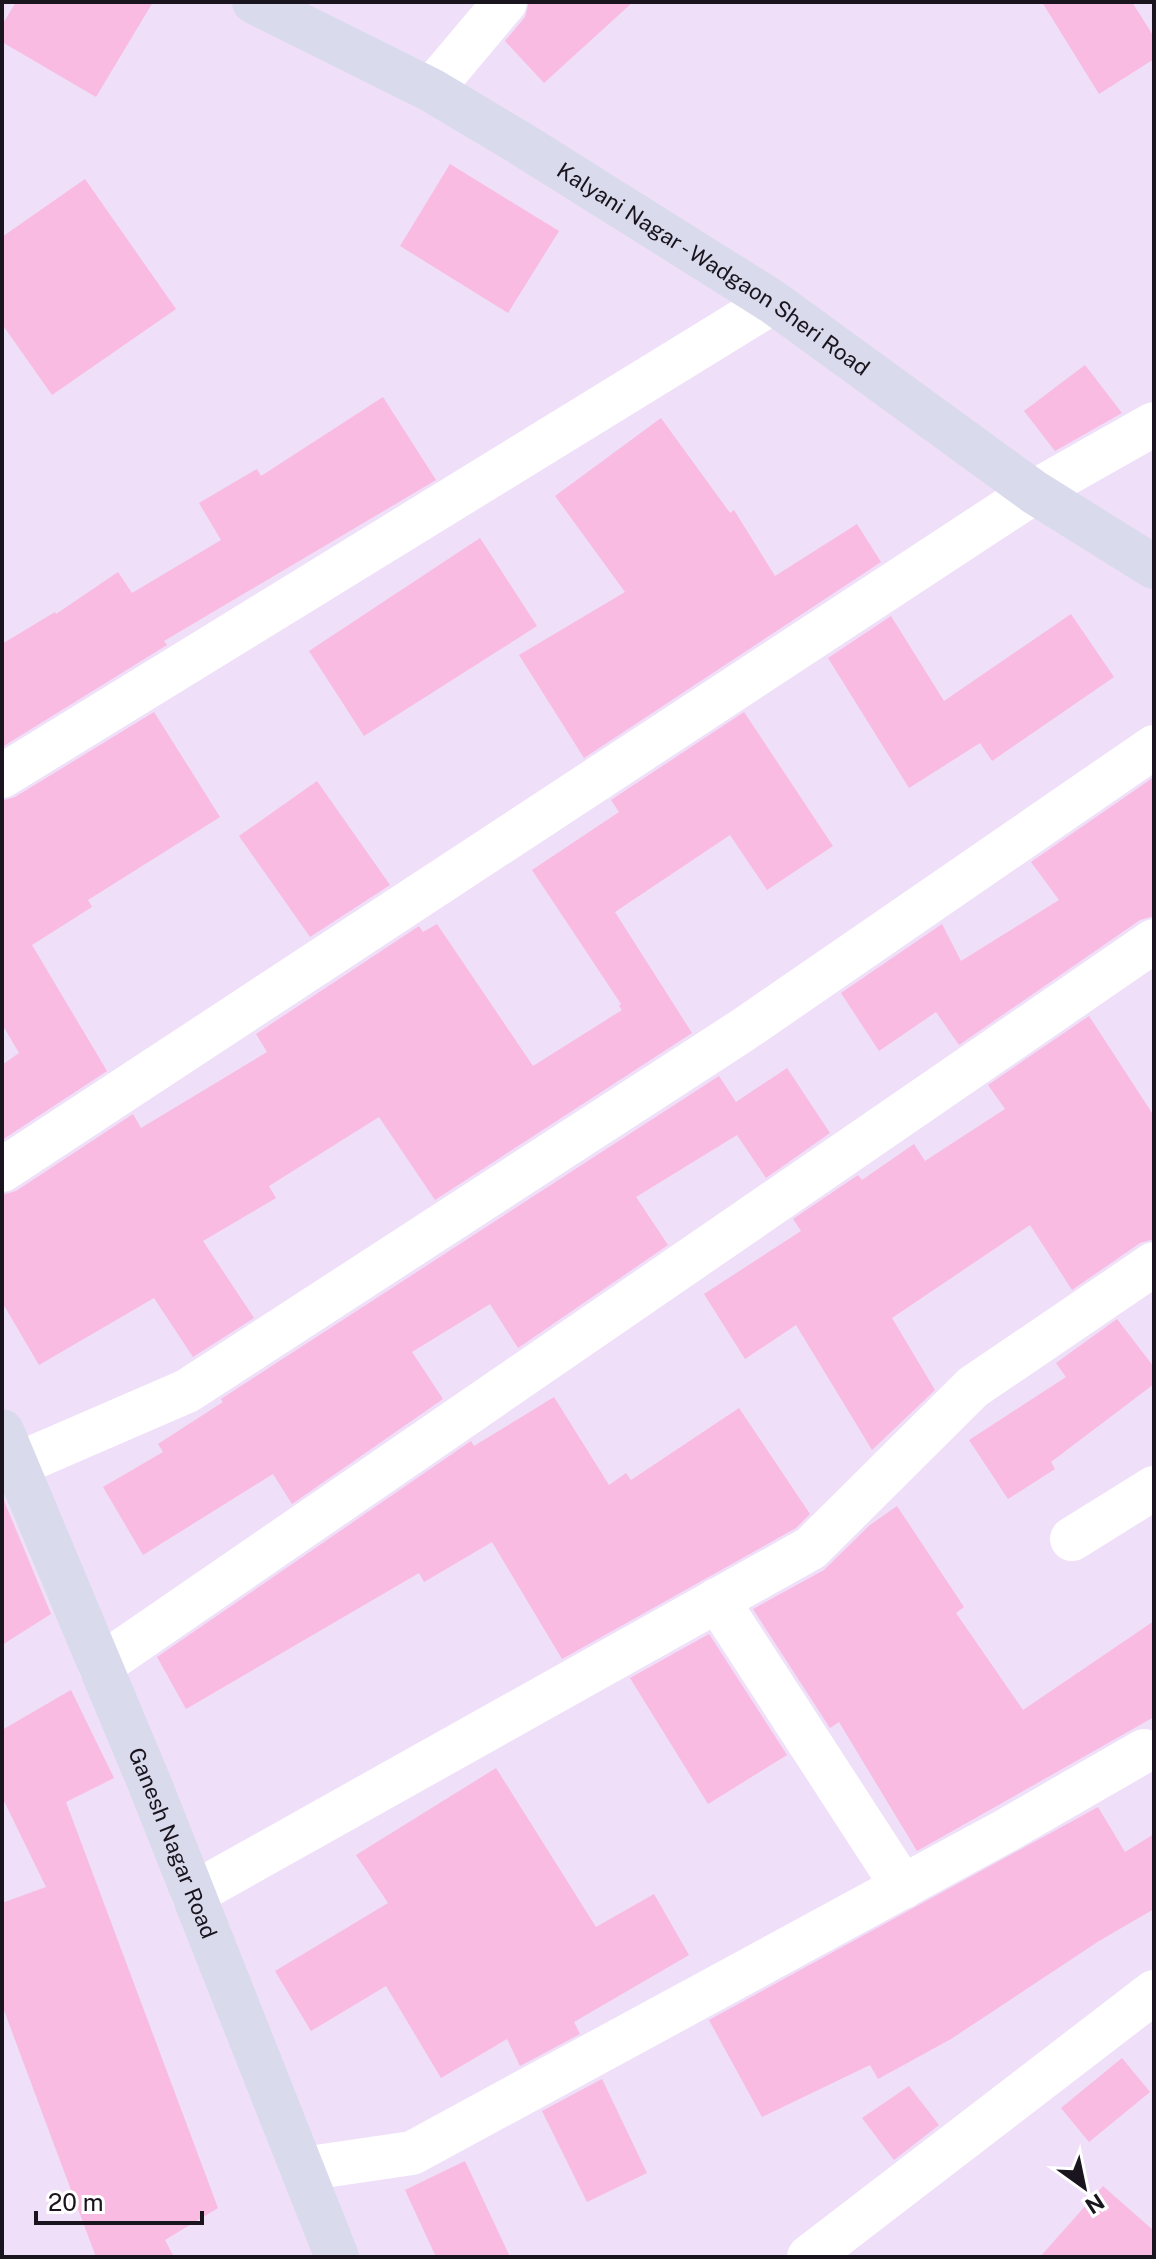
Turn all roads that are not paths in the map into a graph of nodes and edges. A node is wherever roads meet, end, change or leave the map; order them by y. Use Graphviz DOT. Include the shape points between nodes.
graph roads {
  1 [pos="254,2"];
  2 [pos="505,2"];
  3 [pos="431,90"];
  4 [pos="773,302"];
  5 [pos="1154,424"];
  6 [pos="1034,492"];
  7 [pos="1154,567"];
  8 [pos="1154,747"];
  9 [pos="2,776"];
  10 [pos="1154,941"];
  11 [pos="2,1170"];
  12 [pos="1154,1264"];
  13 [pos="6,1440"];
  14 [pos="1154,1488"];
  15 [pos="1072,1539"];
  16 [pos="717,1600"];
  17 [pos="100,1666"];
  18 [pos="1144,1751"];
  19 [pos="903,1887"];
  20 [pos="193,1894"];
  21 [pos="1154,1992"];
  22 [pos="303,2169"];
  23 [pos="337,2257"];
  24 [pos="809,2257"];
  1 -- 3 [label="street, Kalyani Nagar - Wadgaon Sheri Road"];
  2 -- 3 [label="street"];
  3 -- 4 [label="street, Kalyani Nagar - Wadgaon Sheri Road"];
  4 -- 6 [label="street, Kalyani Nagar - Wadgaon Sheri Road"];
  4 -- 9 [label="street"];
  5 -- 6 [label="street"];
  6 -- 7 [label="street, Kalyani Nagar - Wadgaon Sheri Road"];
  6 -- 11 [label="street"];
  8 -- 13 [label="street" via="743,1030 187,1391"];
  10 -- 17 [label="street"];
  12 -- 16 [label="street" via="973,1387 811,1548"];
  13 -- 17 [label="street, Ganesh Nagar Road"];
  14 -- 15 [label="street"];
  16 -- 19 [label="street"];
  16 -- 20 [label="street"];
  17 -- 20 [label="street, Ganesh Nagar Road"];
  18 -- 19 [label="street"];
  19 -- 22 [label="street" via="412,2153"];
  20 -- 22 [label="street, Ganesh Nagar Road"];
  21 -- 24 [label="street"];
  22 -- 23 [label="street, Ganesh Nagar Road"];
}
